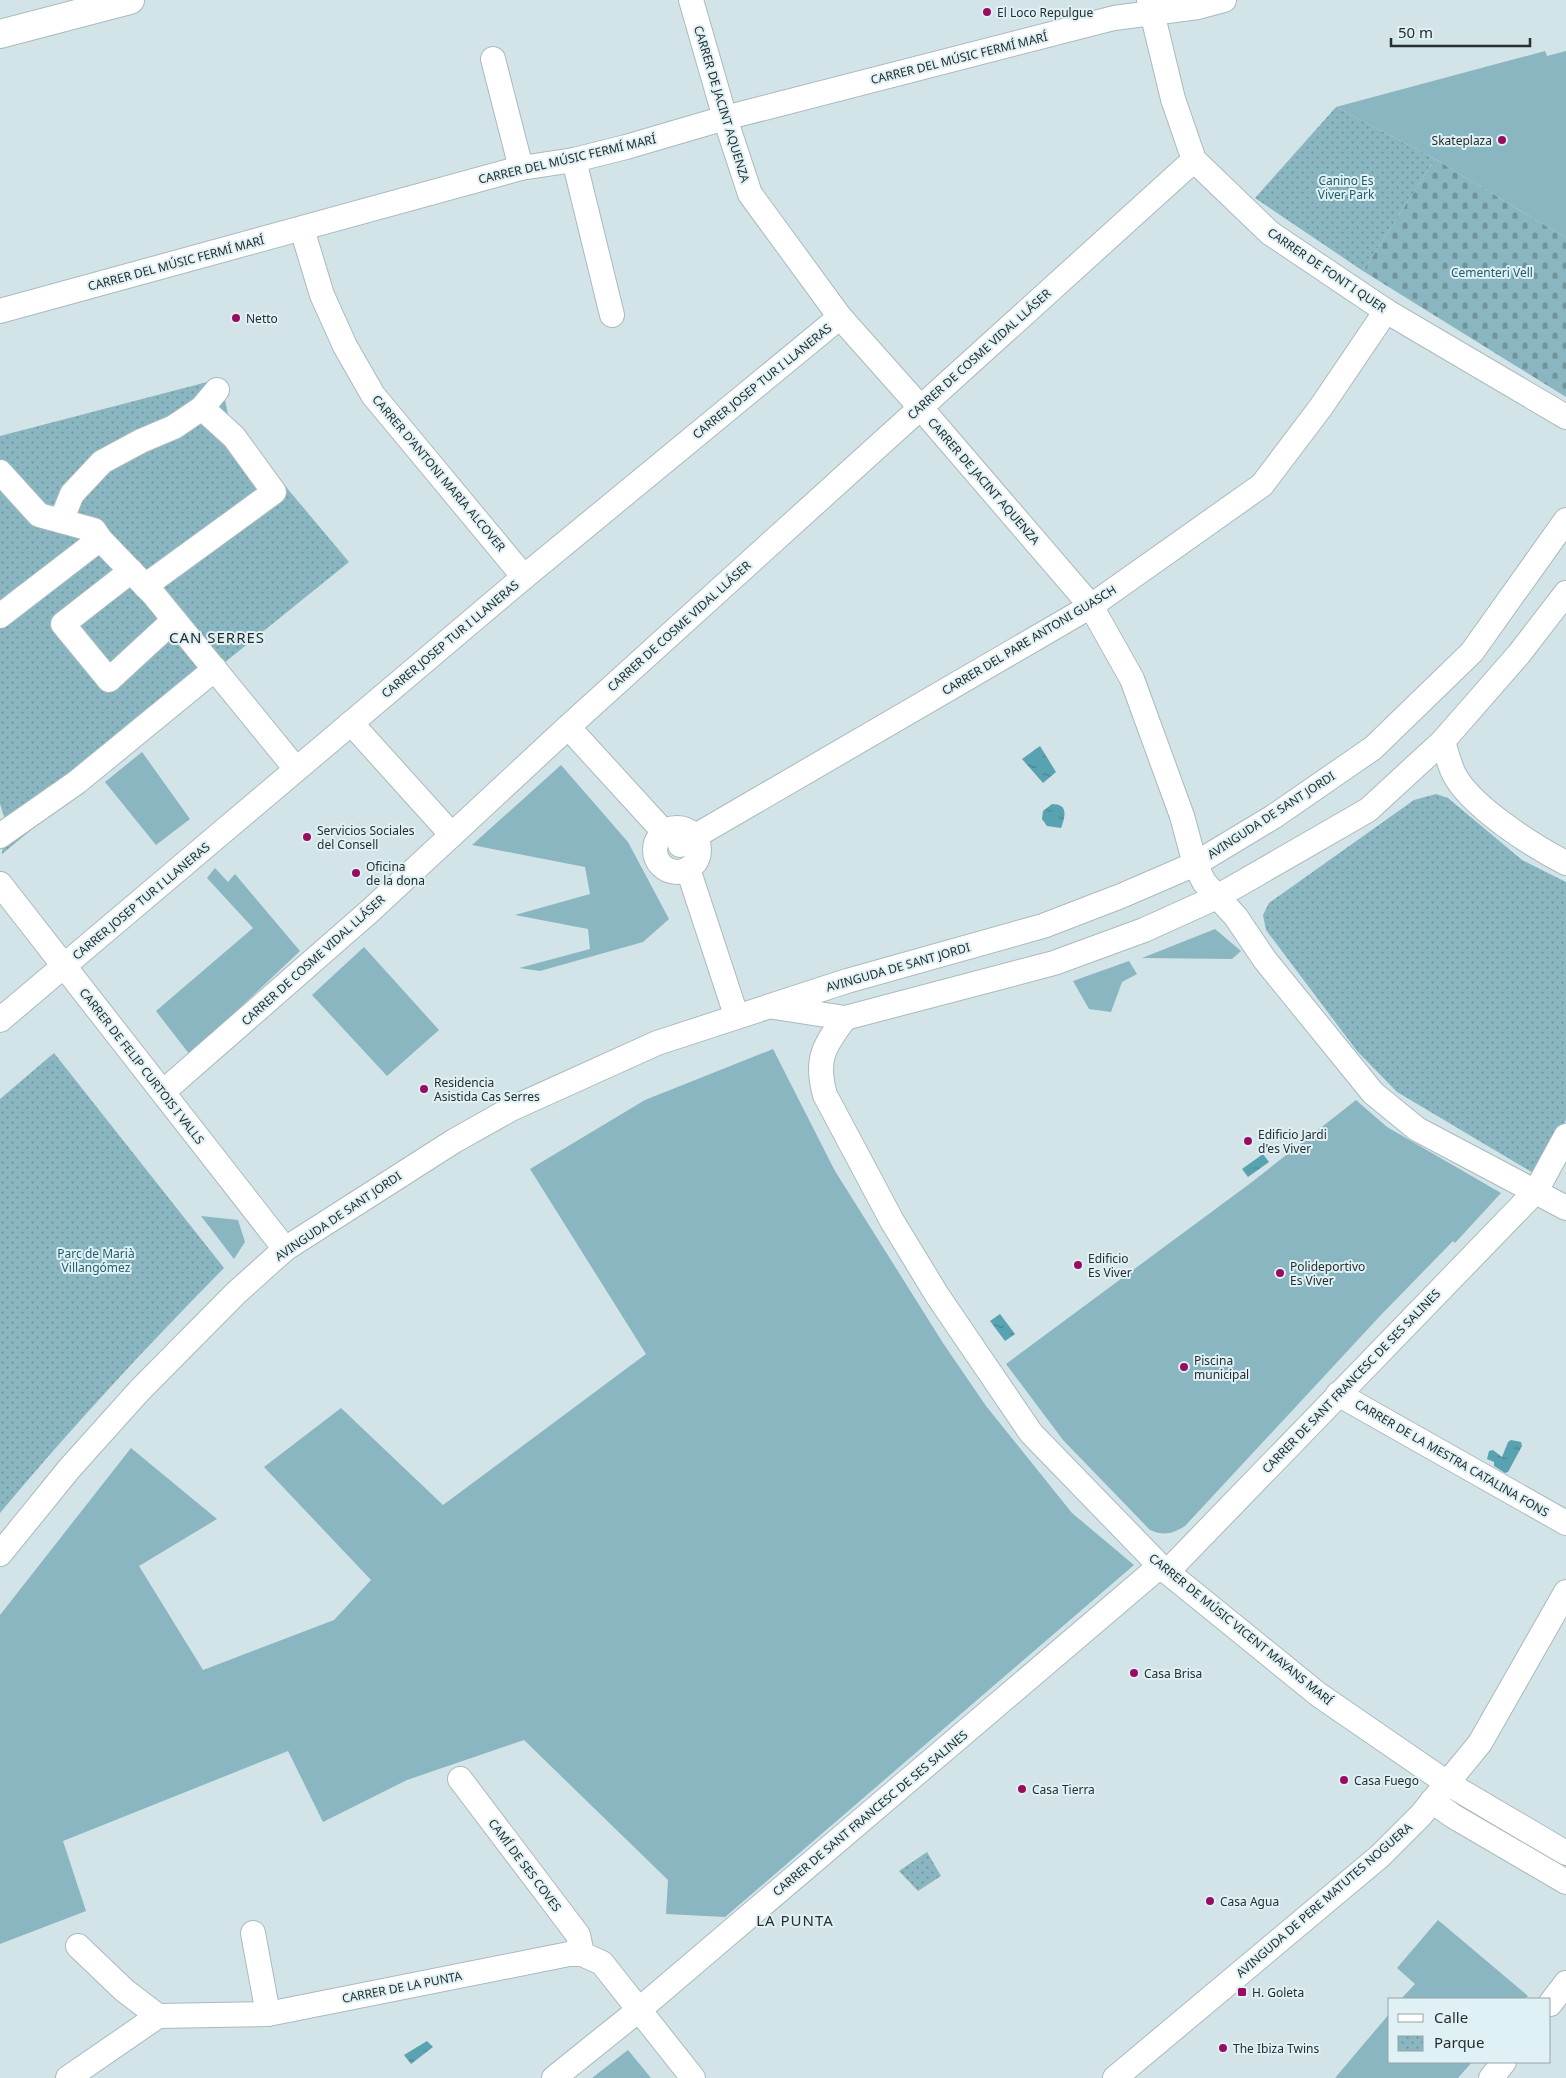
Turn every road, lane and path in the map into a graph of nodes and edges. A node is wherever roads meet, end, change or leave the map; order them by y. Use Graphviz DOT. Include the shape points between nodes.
graph roads {
  1 [pos="691,0"];
  2 [pos="1224,0"];
  3 [pos="124,1"];
  4 [pos="1150,6"];
  5 [pos="0,34"];
  6 [pos="493,60"];
  7 [pos="724,118"];
  8 [pos="574,160"];
  9 [pos="1194,160"];
  10 [pos="520,168"];
  11 [pos="302,228"];
  12 [pos="0,311"];
  13 [pos="1386,311"];
  14 [pos="612,315"];
  15 [pos="840,317"];
  16 [pos="920,407"];
  17 [pos="1566,416"];
  18 [pos="0,472"];
  19 [pos="1566,520"];
  20 [pos="61,521"];
  21 [pos="100,539"];
  22 [pos="524,577"];
  23 [pos="138,579"];
  24 [pos="1566,593"];
  25 [pos="1091,606"];
  26 [pos="0,616"];
  27 [pos="174,620"];
  28 [pos="215,670"];
  29 [pos="351,723"];
  30 [pos="568,727"];
  31 [pos="1443,741"];
  32 [pos="296,769"];
  33 [pos="452,835"];
  34 [pos="0,836"];
  35 [pos="680,838"];
  36 [pos="1566,863"];
  37 [pos="1195,864"];
  38 [pos="688,869"];
  39 [pos="0,884"];
  40 [pos="1217,897"];
  41 [pos="63,965"];
  42 [pos="767,1006"];
  43 [pos="736,1015"];
  44 [pos="845,1018"];
  45 [pos="0,1020"];
  46 [pos="162,1092"];
  47 [pos="1566,1136"];
  48 [pos="1536,1191"];
  49 [pos="1566,1208"];
  50 [pos="285,1249"];
  51 [pos="1338,1394"];
  52 [pos="1566,1523"];
  53 [pos="0,1554"];
  54 [pos="1164,1569"];
  55 [pos="1566,1592"];
  56 [pos="460,1779"];
  57 [pos="1447,1783"];
  58 [pos="1432,1801"];
  59 [pos="1566,1853"];
  60 [pos="1566,1882"];
  61 [pos="253,1933"];
  62 [pos="78,1946"];
  63 [pos="582,1954"];
  64 [pos="1566,1983"];
  65 [pos="1551,2003"];
  66 [pos="640,2009"];
  67 [pos="268,2014"];
  68 [pos="158,2016"];
  69 [pos="1503,2063"];
  70 [pos="68,2078"];
  71 [pos="554,2078"];
  72 [pos="693,2078"];
  73 [pos="1115,2078"];
  74 [pos="1491,2078"];
  1 -- 7 [label="street, CARRER DE JACINT AQUENZA"];
  2 -- 4 [label="street, CARRER DEL MÚSIC FERMÍ MARÍ" via="1198,7"];
  3 -- 5 [label="main road"];
  4 -- 7 [label="street, CARRER DEL MÚSIC FERMÍ MARÍ"];
  4 -- 9 [label="street, CARRER DE FONT I QUER" via="1173,99"];
  6 -- 10 [label="street"];
  7 -- 8 [label="street, CARRER DEL MÚSIC FERMÍ MARÍ"];
  7 -- 15 [label="street, CARRER DE JACINT AQUENZA" via="750,194"];
  8 -- 10 [label="street, CARRER DEL MÚSIC FERMÍ MARÍ"];
  8 -- 14 [label="street"];
  9 -- 13 [label="street, CARRER DE FONT I QUER" via="1249,222 1270,232"];
  9 -- 16 [label="street, CARRER DE COSME VIDAL LLÁSER"];
  10 -- 11 [label="street, CARRER DEL MÚSIC FERMÍ MARÍ"];
  11 -- 12 [label="street, CARRER DEL MÚSIC FERMÍ MARÍ"];
  11 -- 22 [label="street, CARRER D'ANTONI MARIA ALCOVER" via="322,295 344,346 374,396"];
  13 -- 17 [label="street, CARRER DE FONT I QUER"];
  13 -- 25 [label="street, CARRER DEL PARE ANTONI GUASCH" via="1321,407 1262,485"];
  15 -- 16 [label="street, CARRER DE JACINT AQUENZA"];
  15 -- 22 [label="street, CARRER JOSEP TUR I LLANERAS"];
  16 -- 25 [label="street, CARRER DE JACINT AQUENZA"];
  16 -- 30 [label="street, CARRER DE COSME VIDAL LLÁSER"];
  18 -- 20 [label="street" via="39,515"];
  19 -- 37 [label="street, AVINGUDA DE SANT JORDI" via="1472,652 1373,748 1273,817"];
  20 -- 21 [label="street" via="94,530"];
  20 -- 23 [label="street" via="72,494 102,462 174,427 209,399 274,492"];
  21 -- 23 [label="street"];
  21 -- 26 [label="street"];
  22 -- 29 [label="street, CARRER JOSEP TUR I LLANERAS"];
  23 -- 27 [label="street"];
  23 -- 27 [label="street" via="63,624 108,680"];
  24 -- 31 [label="street, AVINGUDA DE SANT JORDI" via="1519,654"];
  25 -- 35 [label="street, CARRER DEL PARE ANTONI GUASCH"];
  25 -- 37 [label="street, CARRER DE JACINT AQUENZA" via="1132,679 1182,816"];
  27 -- 28 [label="street"];
  28 -- 32 [label="street"];
  28 -- 34 [label="street" via="77,782"];
  29 -- 32 [label="street, CARRER JOSEP TUR I LLANERAS"];
  29 -- 33 [label="street"];
  30 -- 33 [label="street, CARRER DE COSME VIDAL LLÁSER"];
  30 -- 35 [label="street"];
  31 -- 36 [label="street" via="1454,775 1481,806 1517,834"];
  31 -- 40 [label="street, AVINGUDA DE SANT JORDI" via="1368,810"];
  32 -- 41 [label="street, CARRER JOSEP TUR I LLANERAS" via="91,945"];
  33 -- 46 [label="street, CARRER DE COSME VIDAL LLÁSER"];
  35 -- 38 [label="street" via="700,848 697,861"];
  35 -- 38 [label="street" via="655,846 658,862 672,872"];
  37 -- 40 [label="street, CARRER DE JACINT AQUENZA"];
  37 -- 42 [label="street, AVINGUDA DE SANT JORDI" via="1043,926"];
  38 -- 43 [label="street"];
  39 -- 41 [label="street, CARRER DE FELIP CURTOIS I VALLS"];
  40 -- 44 [label="street, AVINGUDA DE SANT JORDI" via="1144,930 1054,963"];
  40 -- 48 [label="street, CARRER DE JACINT AQUENZA" via="1373,1093 1417,1129"];
  41 -- 45 [label="street, CARRER JOSEP TUR I LLANERAS"];
  41 -- 46 [label="street, CARRER DE FELIP CURTOIS I VALLS"];
  42 -- 43 [label="street, AVINGUDA DE SANT JORDI"];
  42 -- 44 [label="street, AVINGUDA DE SANT JORDI"];
  43 -- 50 [label="street, AVINGUDA DE SANT JORDI" via="657,1043 511,1109 454,1141"];
  44 -- 54 [label="street, CARRER DE MÚSIC VICENT MAYANS MARÍ" via="829,1040 820,1075 825,1095 892,1221 937,1296 1031,1433"];
  46 -- 50 [label="street, CARRER DE FELIP CURTOIS I VALLS"];
  47 -- 48 [label="street, CARRER DE SANT FRANCESC DE SES SALINES"];
  48 -- 49 [label="street, CARRER DE JACINT AQUENZA"];
  48 -- 51 [label="street, CARRER DE SANT FRANCESC DE SES SALINES"];
  50 -- 53 [label="street, AVINGUDA DE SANT JORDI" via="236,1293 139,1392 69,1469"];
  51 -- 52 [label="street, CARRER DE LA MESTRA CATALINA FONS"];
  51 -- 54 [label="street, CARRER DE SANT FRANCESC DE SES SALINES"];
  54 -- 57 [label="street, CARRER DE MÚSIC VICENT MAYANS MARÍ" via="1319,1695"];
  54 -- 66 [label="street, CARRER DE SANT FRANCESC DE SES SALINES"];
  55 -- 57 [label="street, AVINGUDA DE PERE MATUTES NOGUERA" via="1502,1708 1480,1743"];
  56 -- 63 [label="street, CAMÍ DE SES COVES" via="578,1935"];
  57 -- 58 [label="street, AVINGUDA DE PERE MATUTES NOGUERA"];
  57 -- 59 [label="street, CARRER DE MÚSIC VICENT MAYANS MARÍ"];
  58 -- 60 [label="street"];
  58 -- 73 [label="street, AVINGUDA DE PERE MATUTES NOGUERA" via="1380,1856"];
  61 -- 67 [label="street"];
  62 -- 68 [label="street" via="124,1990"];
  63 -- 66 [label="street" via="602,1963"];
  63 -- 67 [label="street, CARRER DE LA PUNTA" via="568,1954"];
  64 -- 65 [label="street"];
  66 -- 71 [label="street, CARRER DE SANT FRANCESC DE SES SALINES"];
  66 -- 72 [label="street"];
  67 -- 68 [label="street, CARRER DE LA PUNTA"];
  68 -- 70 [label="street"];
  69 -- 74 [label="street"];
}
